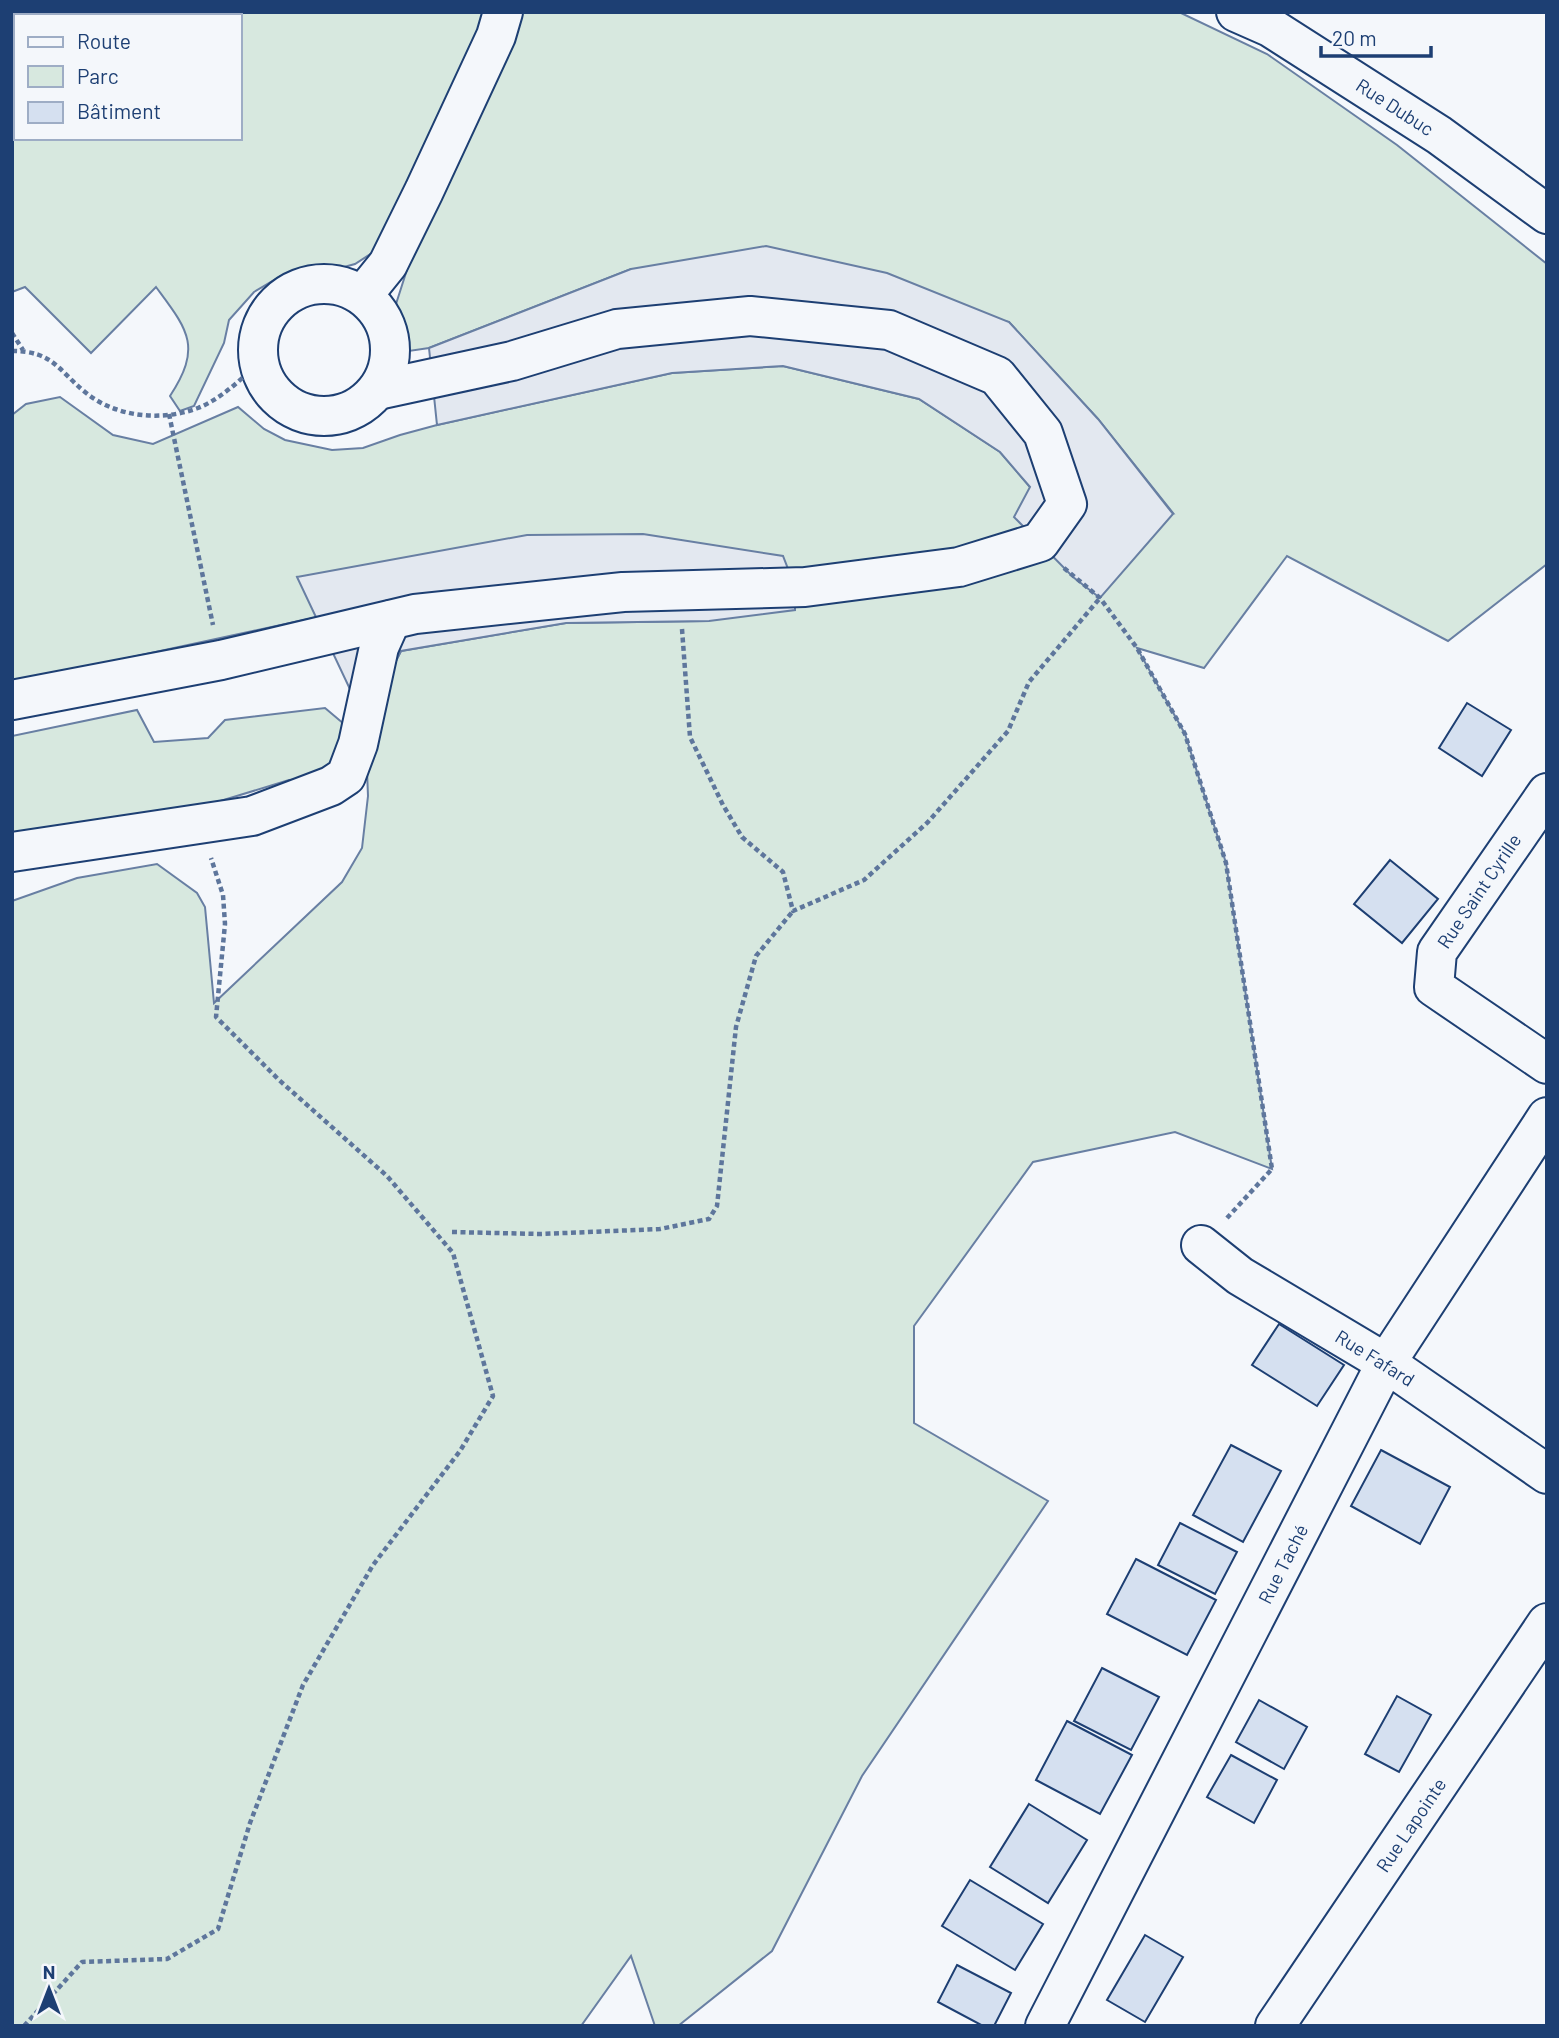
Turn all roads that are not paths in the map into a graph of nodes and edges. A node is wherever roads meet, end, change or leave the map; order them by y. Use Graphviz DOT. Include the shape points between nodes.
graph roads {
  1 [pos="503,12"];
  2 [pos="1236,12"];
  3 [pos="1273,20"];
  4 [pos="1547,214"];
  5 [pos="363,295"];
  6 [pos="378,390"];
  7 [pos="391,620"];
  8 [pos="12,700"];
  9 [pos="1547,793"];
  10 [pos="12,852"];
  11 [pos="1547,1064"];
  12 [pos="1547,1118"];
  13 [pos="1201,1245"];
  14 [pos="1386,1363"];
  15 [pos="1547,1474"];
  16 [pos="1547,1623"];
  17 [pos="1045,2026"];
  18 [pos="1275,2026"];
  1 -- 5 [label="street" via="496,36 388,264"];
  2 -- 3 [label="street, Rue Dubuc"];
  3 -- 4 [label="street, Rue Dubuc"];
  5 -- 6 [label="street" via="388,328 388,370"];
  5 -- 6 [label="street" via="342,285 320,284 298,289 279,301 265,319 258,341 259,363 267,384 282,401 302,412 344,414"];
  6 -- 7 [label="street" via="512,361 617,328 750,316 889,330 997,376 1043,433 1067,505 1040,541 959,567 805,587 623,592"];
  7 -- 8 [label="street" via="221,660"];
  7 -- 10 [label="street" via="379,647 358,744 346,776 331,786 252,816"];
  9 -- 11 [label="street, Rue Saint Cyrille" via="1437,951 1434,987"];
  12 -- 14 [label="street, Rue Taché"];
  13 -- 14 [label="street, Rue Fafard" via="1240,1276"];
  14 -- 15 [label="street, Rue Fafard"];
  14 -- 17 [label="street, Rue Taché"];
  16 -- 18 [label="street, Rue Lapointe"];
}
